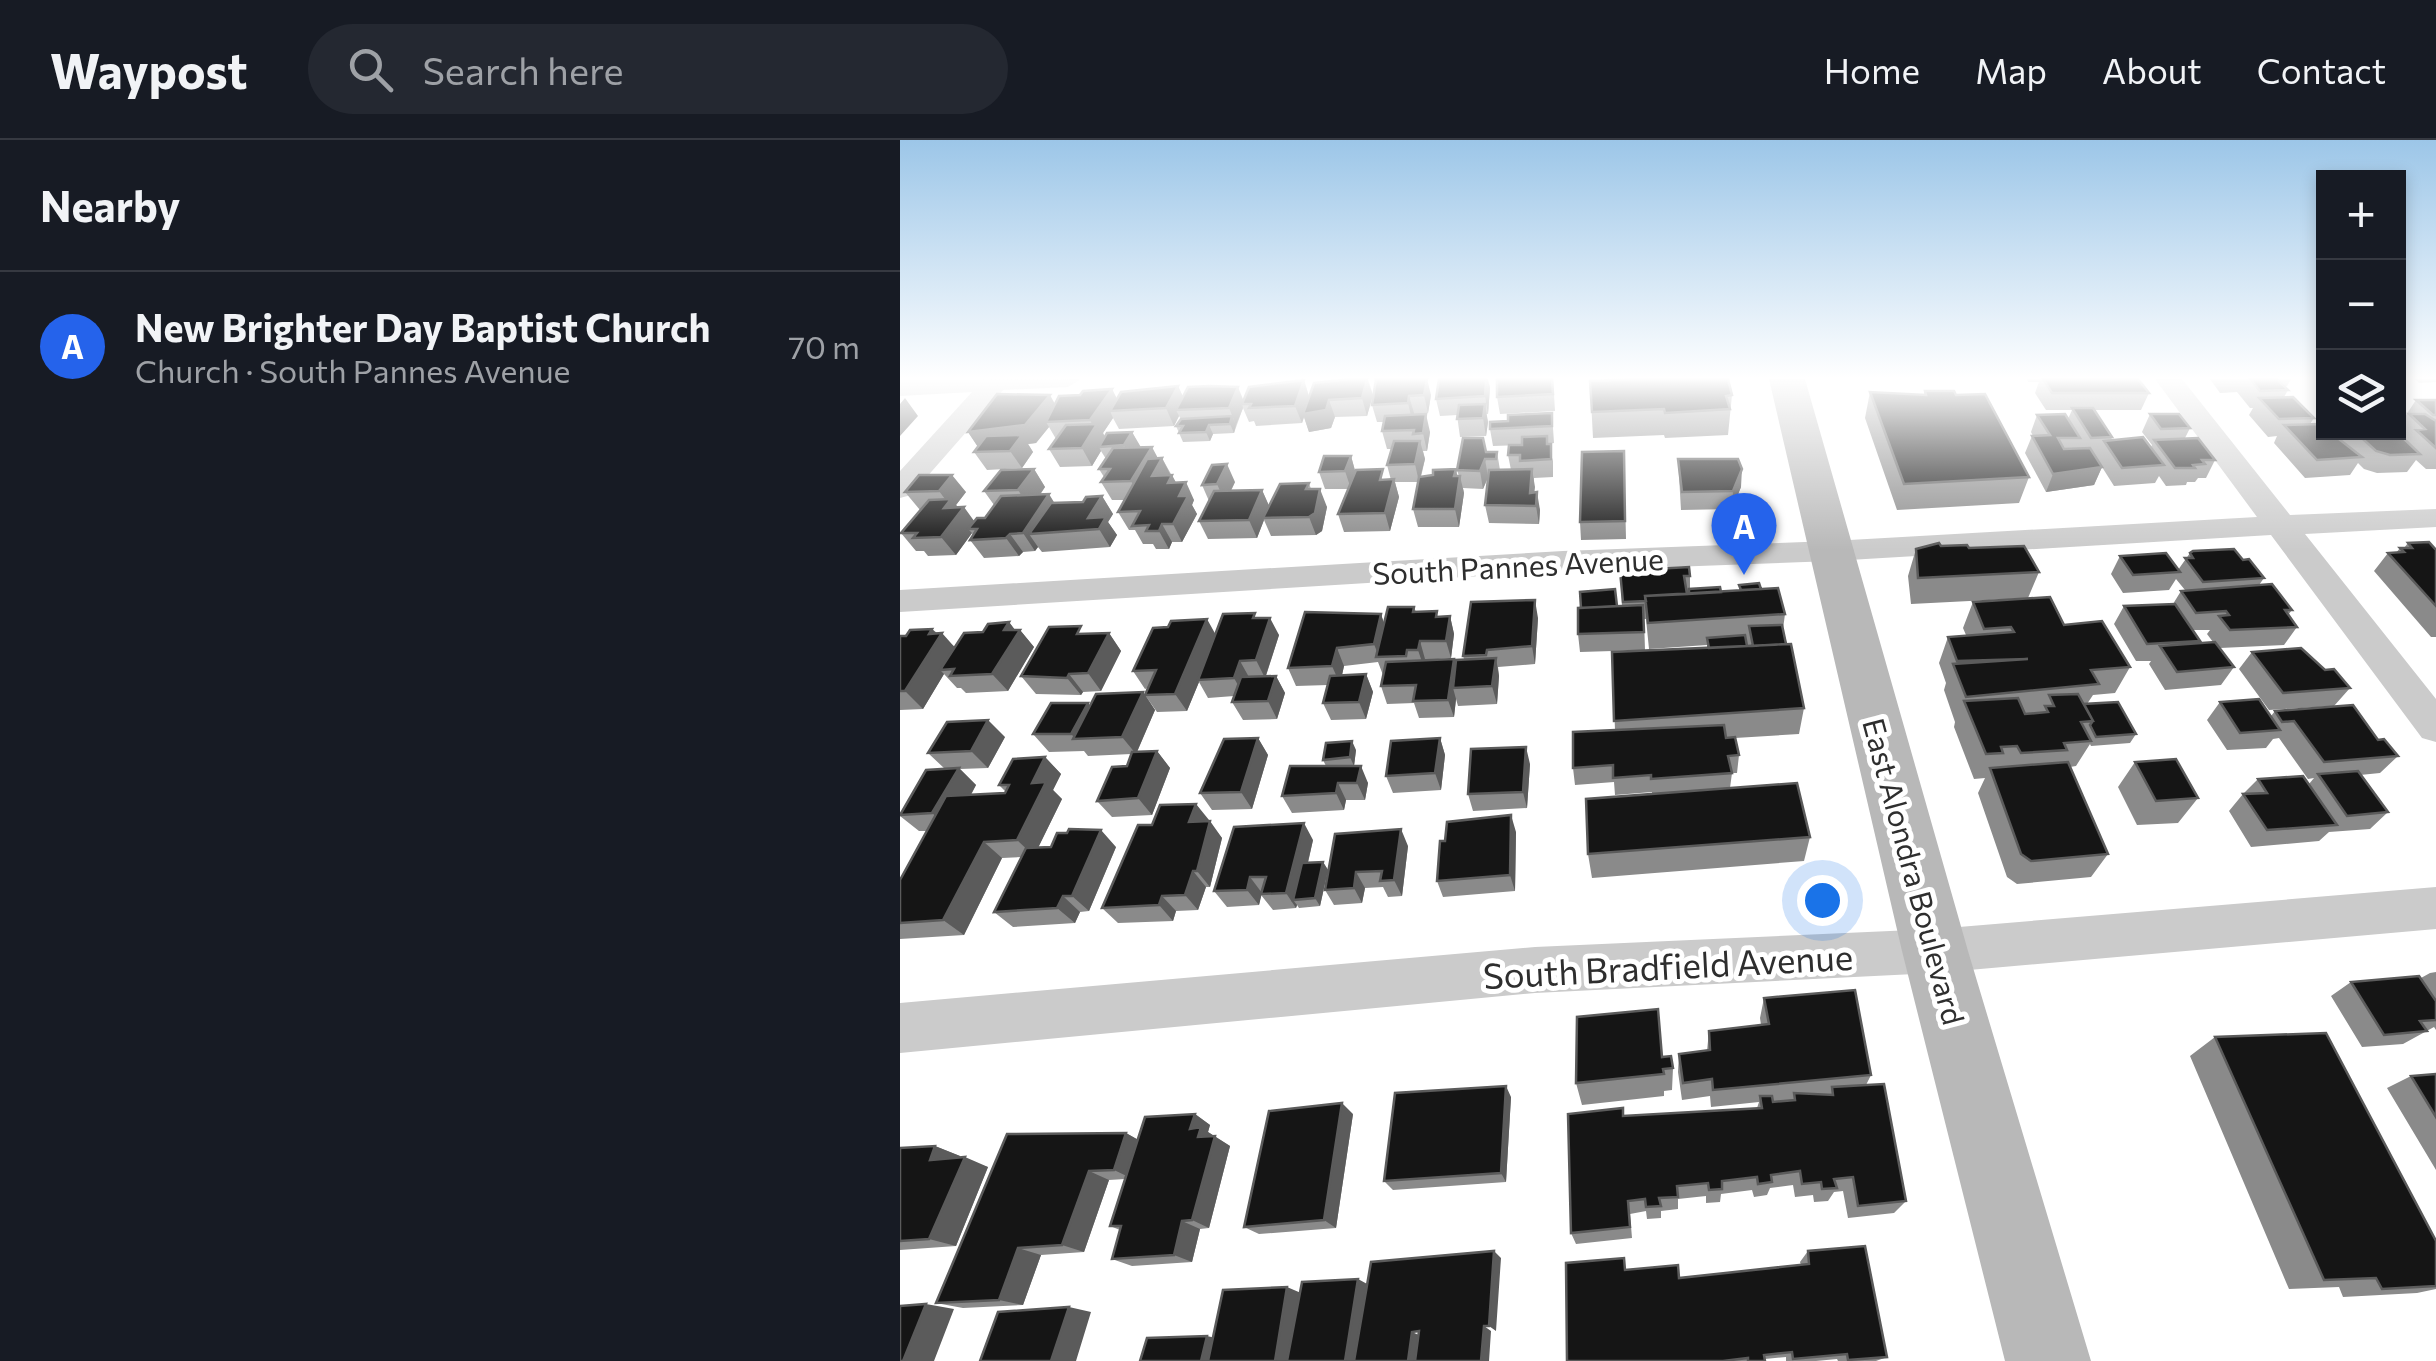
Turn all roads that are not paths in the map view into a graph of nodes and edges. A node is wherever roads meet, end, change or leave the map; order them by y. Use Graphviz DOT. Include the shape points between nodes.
graph roads {
  1 [pos="947,436"];
  2 [pos="1802,436"];
  3 [pos="2212,436"];
  4 [pos="900,489"];
  5 [pos="2436,518"];
  6 [pos="2282,528"];
  7 [pos="1832,552"];
  8 [pos="900,601"];
  9 [pos="2436,727"];
  10 [pos="2436,908"];
  11 [pos="1935,951"];
  12 [pos="900,1028"];
  13 [pos="2048,1361"];
  1 -- 4 [label="street"];
  2 -- 7 [label="main road, East Alondra Boulevard"];
  3 -- 6 [label="street"];
  5 -- 6 [label="street, South Pannes Avenue"];
  6 -- 7 [label="street, South Pannes Avenue"];
  6 -- 9 [label="street"];
  7 -- 8 [label="street, South Pannes Avenue" via="1562,561"];
  7 -- 11 [label="main road, East Alondra Boulevard"];
  10 -- 11 [label="street, South Bradfield Avenue"];
  11 -- 12 [label="street, South Bradfield Avenue" via="1534,970"];
  11 -- 13 [label="main road, East Alondra Boulevard"];
}
